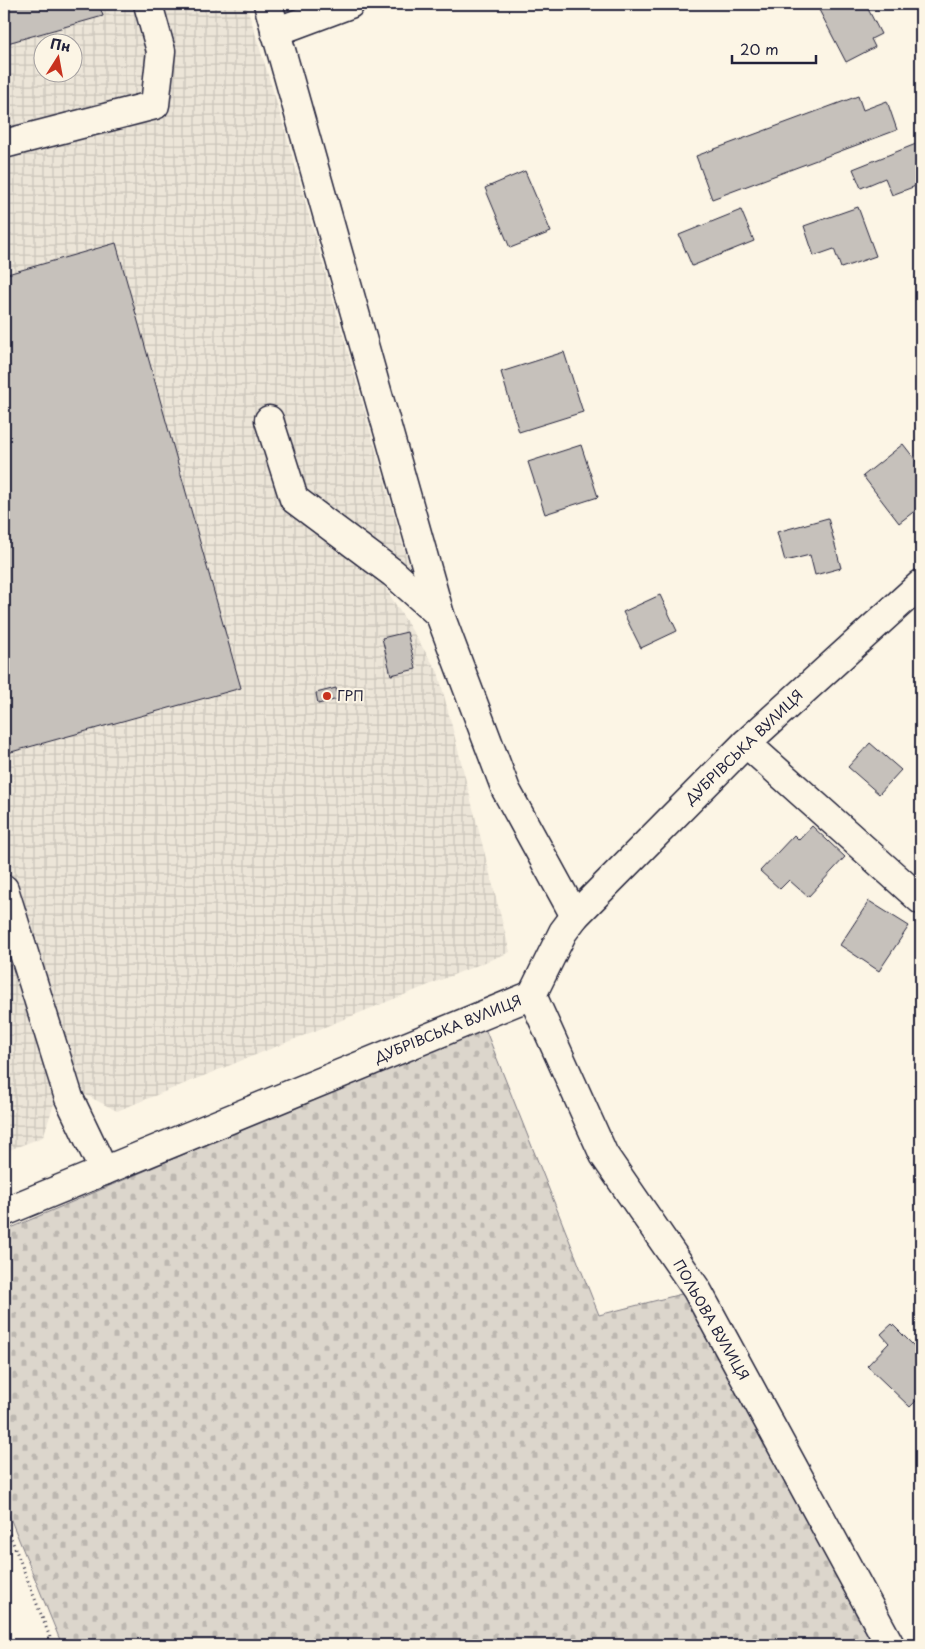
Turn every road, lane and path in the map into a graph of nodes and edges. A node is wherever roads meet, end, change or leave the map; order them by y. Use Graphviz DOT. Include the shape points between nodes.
graph roads {
  1 [pos="148,4"];
  2 [pos="268,4"];
  3 [pos="350,4"];
  4 [pos="275,32"];
  5 [pos="4,144"];
  6 [pos="269,420"];
  7 [pos="921,584"];
  8 [pos="440,615"];
  9 [pos="746,743"];
  10 [pos="4,889"];
  11 [pos="921,900"];
  12 [pos="575,916"];
  13 [pos="532,995"];
  14 [pos="104,1171"];
  15 [pos="4,1212"];
  16 [pos="4,1520"];
  17 [pos="54,1645"];
  18 [pos="890,1645"];
  1 -- 5 [label="street" via="161,51 155,105"];
  2 -- 4 [label="street"];
  3 -- 4 [label="street"];
  4 -- 8 [label="street"];
  6 -- 8 [label="street" via="294,499 393,573"];
  7 -- 9 [label="street, ДУБРІВСЬКА ВУЛИЦЯ"];
  8 -- 12 [label="street" via="506,790"];
  9 -- 11 [label="street"];
  9 -- 12 [label="street, ДУБРІВСЬКА ВУЛИЦЯ"];
  10 -- 14 [label="street" via="70,1098"];
  12 -- 13 [label="street, ДУБРІВСЬКА ВУЛИЦЯ" via="563,932"];
  13 -- 14 [label="street, ДУБРІВСЬКА ВУЛИЦЯ"];
  13 -- 18 [label="street, ПОЛЬОВА ВУЛИЦЯ" via="604,1154 697,1290"];
  14 -- 15 [label="street, ДУБРІВСЬКА ВУЛИЦЯ"];
  16 -- 17 [label="path"];
}
